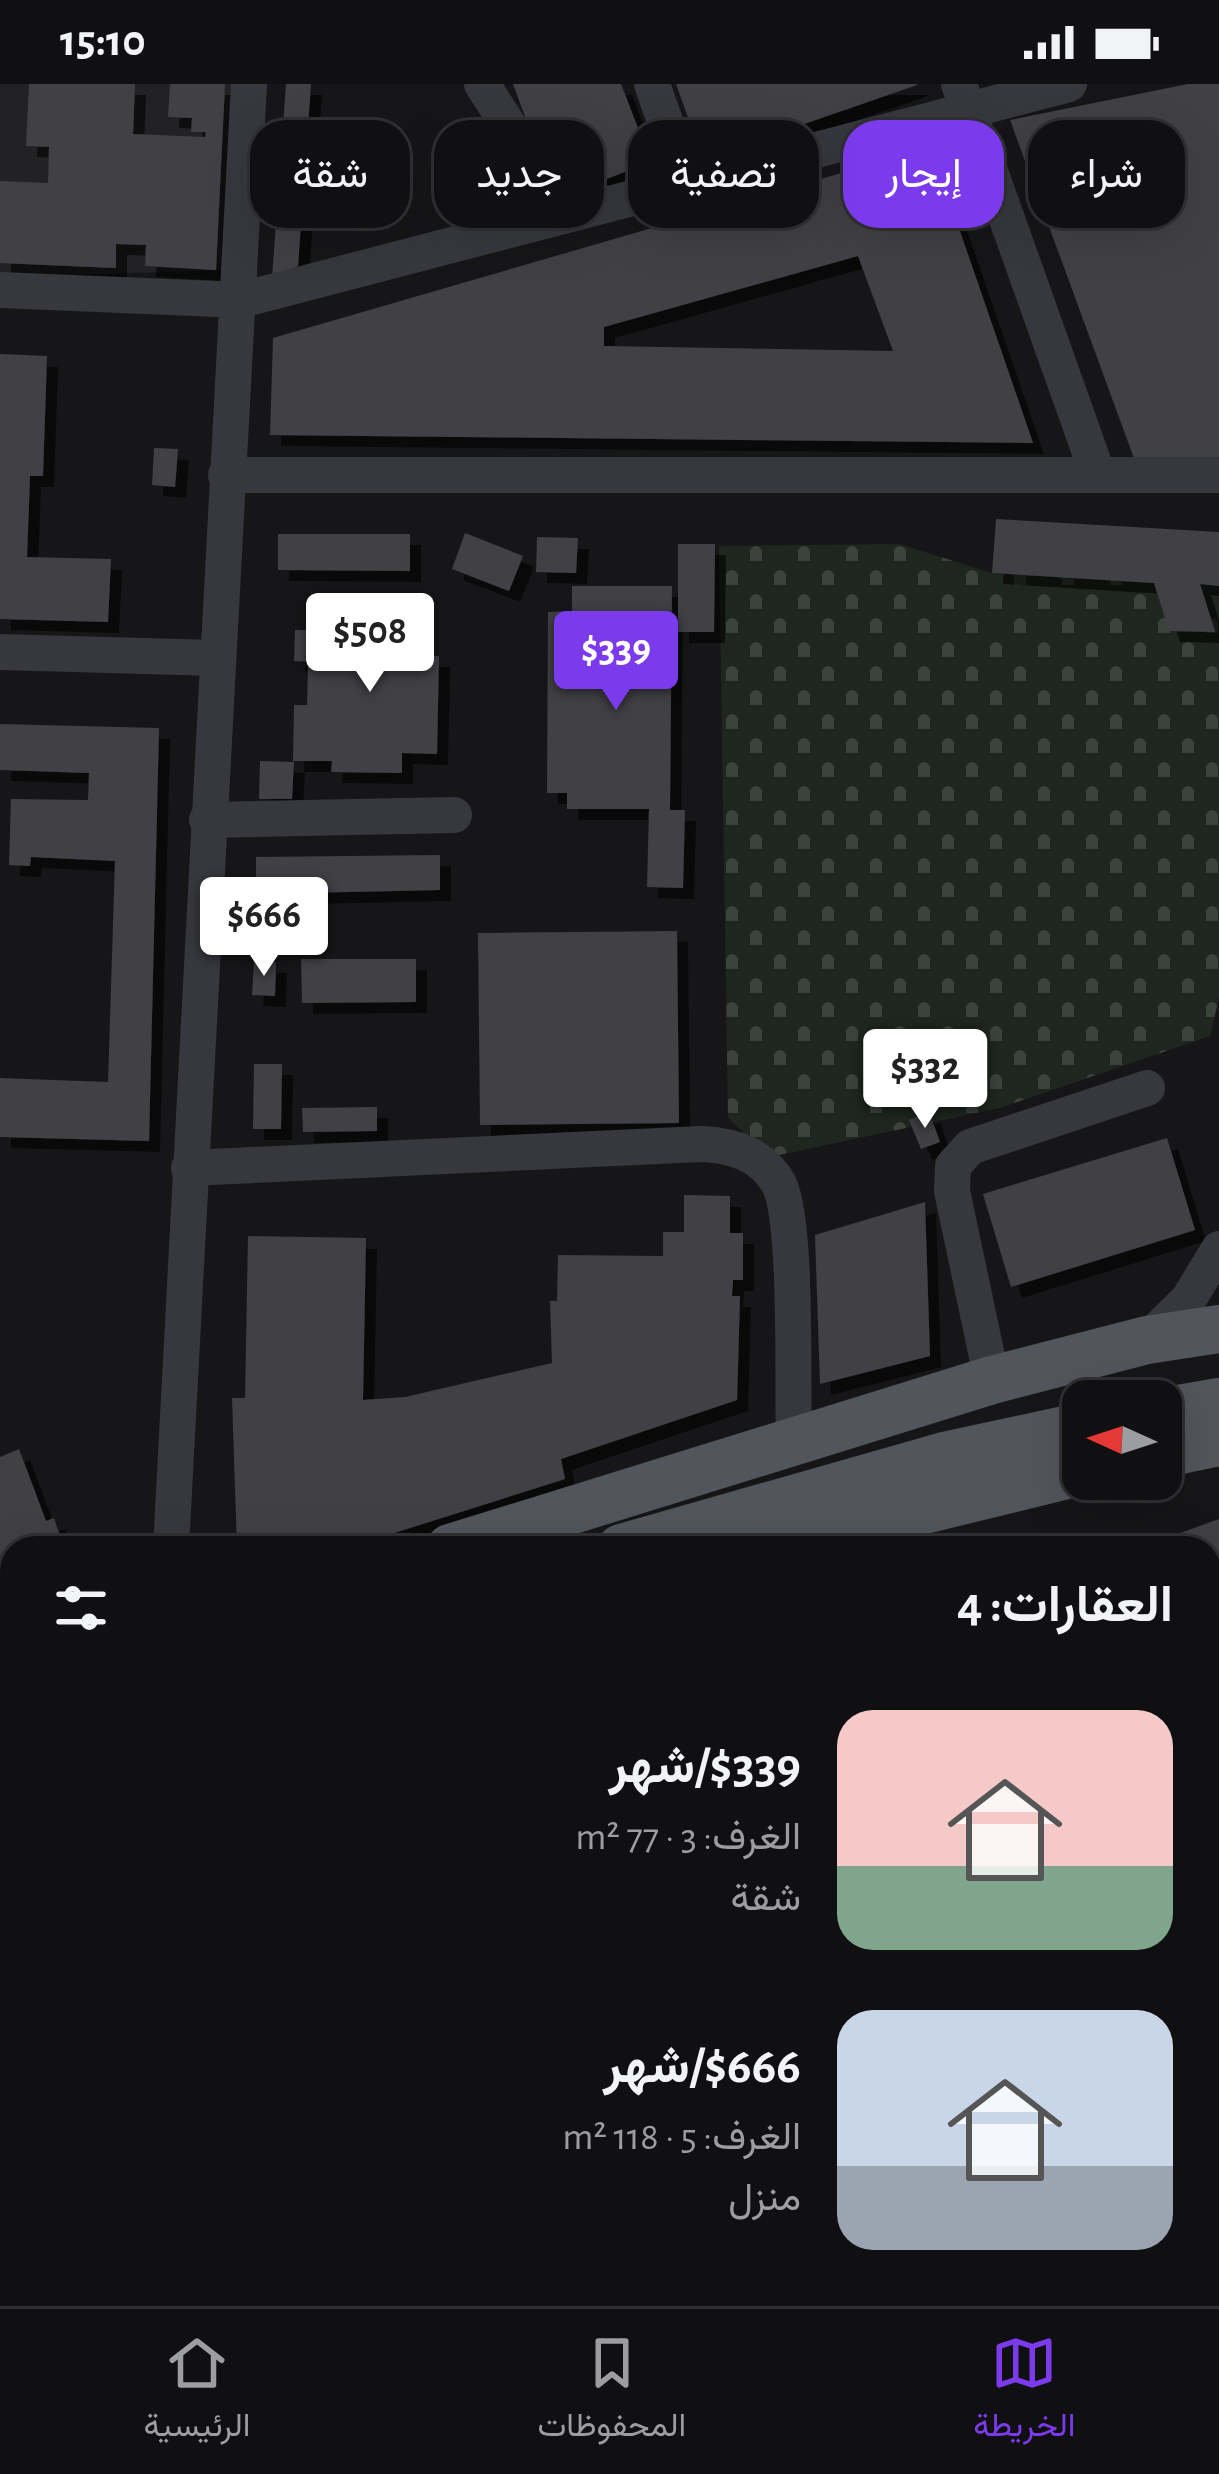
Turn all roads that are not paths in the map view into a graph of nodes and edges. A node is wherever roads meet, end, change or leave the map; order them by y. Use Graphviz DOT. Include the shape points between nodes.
graph roads {
  1 [pos="249,84"];
  2 [pos="482,84"];
  3 [pos="652,84"];
  4 [pos="1070,84"];
  5 [pos="963,96"];
  6 [pos="505,120"];
  7 [pos="665,120"];
  8 [pos="819,142"];
  9 [pos="515,228"];
  10 [pos="0,290"];
  11 [pos="241,300"];
  12 [pos="226,475"];
  13 [pos="1098,475"];
  14 [pos="1219,475"];
  15 [pos="0,652"];
  16 [pos="216,658"];
  17 [pos="454,815"];
  18 [pos="207,820"];
  19 [pos="1147,1088"];
  20 [pos="189,1168"];
  21 [pos="1219,1249"];
  22 [pos="1219,1329"];
  23 [pos="1147,1340"];
  24 [pos="992,1380"];
  25 [pos="1219,1402"];
  26 [pos="1182,1408"];
  27 [pos="1062,1431"];
  28 [pos="1219,1442"];
  29 [pos="794,1444"];
  30 [pos="1182,1450"];
  31 [pos="1062,1476"];
  32 [pos="172,1536"];
  33 [pos="490,1536"];
  34 [pos="663,1536"];
  35 [pos="819,1536"];
  1 -- 11 [label="street"];
  2 -- 6 [label="street"];
  3 -- 7 [label="street"];
  4 -- 5 [label="street"];
  5 -- 8 [label="street"];
  5 -- 13 [label="street"];
  9 -- 11 [label="street"];
  10 -- 11 [label="street"];
  11 -- 12 [label="street"];
  12 -- 13 [label="street"];
  12 -- 16 [label="street"];
  13 -- 14 [label="street"];
  15 -- 16 [label="street"];
  16 -- 18 [label="street"];
  17 -- 18 [label="street"];
  18 -- 20 [label="street"];
  19 -- 24 [label="street" via="970,1147 953,1166"];
  20 -- 29 [label="street" via="701,1144 745,1152 764,1165 786,1204"];
  20 -- 32 [label="street"];
  21 -- 23 [label="street" via="1188,1300"];
  22 -- 23 [label="main road"];
  23 -- 24 [label="main road"];
  24 -- 29 [label="main road"];
  25 -- 26 [label="main road"];
  27 -- 34 [label="main road"];
  28 -- 30 [label="main road"];
  29 -- 33 [label="main road"];
  31 -- 35 [label="main road"];
}
